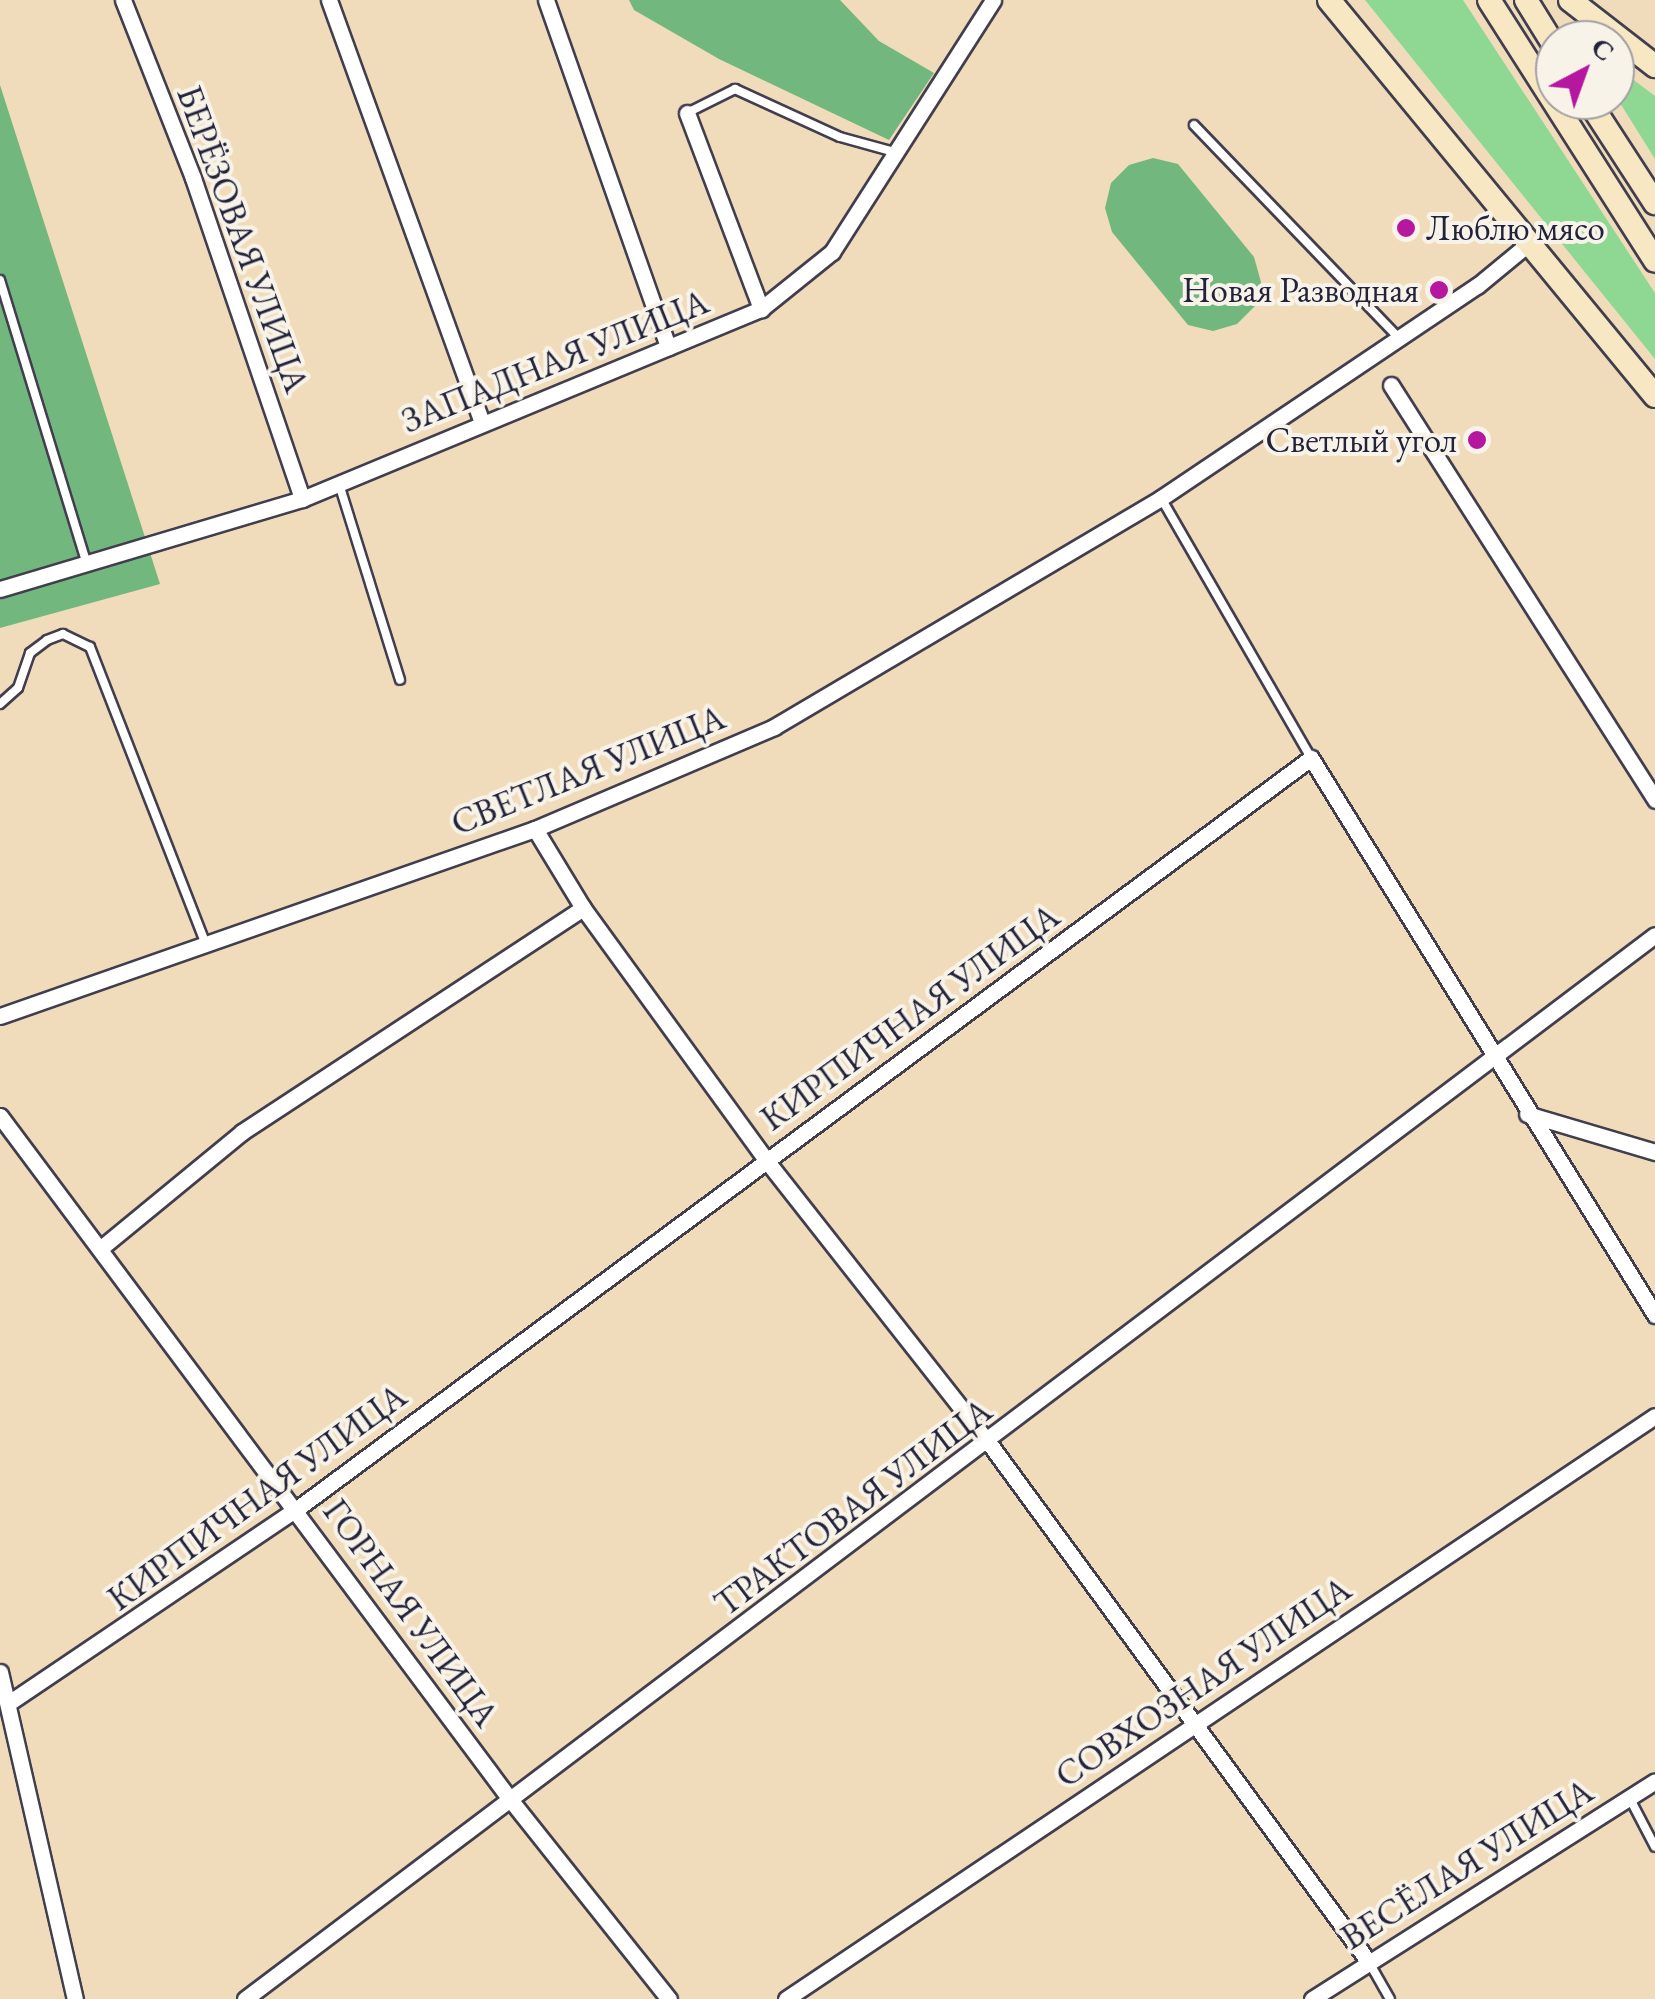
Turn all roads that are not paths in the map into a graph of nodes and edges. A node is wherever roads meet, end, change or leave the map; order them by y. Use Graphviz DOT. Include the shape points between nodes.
graph roads {
  1 [pos="123,0"];
  2 [pos="329,0"];
  3 [pos="546,0"];
  4 [pos="993,0"];
  5 [pos="1329,0"];
  6 [pos="1489,0"];
  7 [pos="1570,0"];
  8 [pos="1655,66"];
  9 [pos="687,112"];
  10 [pos="1601,120"];
  11 [pos="1194,126"];
  12 [pos="898,154"];
  13 [pos="1655,202"];
  14 [pos="1528,244"];
  15 [pos="1655,261"];
  16 [pos="0,280"];
  17 [pos="760,309"];
  18 [pos="1400,339"];
  19 [pos="668,348"];
  20 [pos="1391,385"];
  21 [pos="1655,396"];
  22 [pos="482,422"];
  23 [pos="339,484"];
  24 [pos="1161,498"];
  25 [pos="302,499"];
  26 [pos="86,562"];
  27 [pos="0,589"];
  28 [pos="400,680"];
  29 [pos="0,704"];
  30 [pos="1311,758"];
  31 [pos="1655,800"];
  32 [pos="534,829"];
  33 [pos="583,908"];
  34 [pos="1655,935"];
  35 [pos="206,944"];
  36 [pos="0,1016"];
  37 [pos="1495,1059"];
  38 [pos="1527,1114"];
  39 [pos="0,1116"];
  40 [pos="1655,1152"];
  41 [pos="766,1160"];
  42 [pos="102,1248"];
  43 [pos="1655,1314"];
  44 [pos="1655,1416"];
  45 [pos="989,1443"];
  46 [pos="298,1508"];
  47 [pos="0,1672"];
  48 [pos="10,1702"];
  49 [pos="1193,1725"];
  50 [pos="1655,1781"];
  51 [pos="1629,1797"];
  52 [pos="509,1798"];
  53 [pos="1655,1847"];
  54 [pos="1368,1960"];
  55 [pos="75,1999"];
  56 [pos="245,1999"];
  57 [pos="669,1999"];
  58 [pos="786,1999"];
  59 [pos="1312,1999"];
  60 [pos="1390,1999"];
  1 -- 25 [label="street, БЕРЁЗОВАЯ УЛИЦА" via="193,178"];
  2 -- 22 [label="street"];
  3 -- 19 [label="street"];
  4 -- 12 [label="street, ЗАПАДНАЯ УЛИЦА"];
  5 -- 14 [label="main road" via="1462,155"];
  6 -- 15 [label="main road"];
  7 -- 8 [label="main road"];
  9 -- 12 [label="lane" via="735,89 840,137"];
  9 -- 17 [label="street"];
  10 -- 13 [label="main road"];
  11 -- 18 [label="lane"];
  12 -- 17 [label="street, ЗАПАДНАЯ УЛИЦА" via="832,252"];
  14 -- 18 [label="street, СВЕТЛАЯ УЛИЦА"];
  14 -- 21 [label="main road"];
  16 -- 26 [label="lane"];
  17 -- 19 [label="street, ЗАПАДНАЯ УЛИЦА"];
  18 -- 24 [label="street, СВЕТЛАЯ УЛИЦА"];
  19 -- 22 [label="street, ЗАПАДНАЯ УЛИЦА"];
  20 -- 31 [label="street"];
  22 -- 23 [label="street, ЗАПАДНАЯ УЛИЦА"];
  23 -- 25 [label="street, ЗАПАДНАЯ УЛИЦА"];
  23 -- 28 [label="lane"];
  24 -- 30 [label="lane"];
  24 -- 32 [label="street, СВЕТЛАЯ УЛИЦА" via="774,727"];
  25 -- 26 [label="street, ЗАПАДНАЯ УЛИЦА"];
  26 -- 27 [label="street, ЗАПАДНАЯ УЛИЦА"];
  29 -- 35 [label="lane" via="18,688 30,652 47,640 63,634 90,646"];
  30 -- 37 [label="street"];
  30 -- 41 [label="street, КИРПИЧНАЯ УЛИЦА"];
  32 -- 33 [label="street"];
  32 -- 35 [label="street, СВЕТЛАЯ УЛИЦА"];
  33 -- 41 [label="street"];
  33 -- 42 [label="street" via="242,1132"];
  34 -- 37 [label="street, ТРАКТОВАЯ УЛИЦА"];
  35 -- 36 [label="street, СВЕТЛАЯ УЛИЦА"];
  37 -- 38 [label="street"];
  37 -- 45 [label="street, ТРАКТОВАЯ УЛИЦА"];
  38 -- 40 [label="street"];
  38 -- 43 [label="street"];
  39 -- 42 [label="street, ГОРНАЯ УЛИЦА"];
  41 -- 45 [label="street"];
  41 -- 46 [label="street, КИРПИЧНАЯ УЛИЦА"];
  42 -- 46 [label="street, ГОРНАЯ УЛИЦА"];
  44 -- 49 [label="street, СОВХОЗНАЯ УЛИЦА"];
  45 -- 49 [label="street"];
  45 -- 52 [label="street, ТРАКТОВАЯ УЛИЦА"];
  46 -- 48 [label="street, КИРПИЧНАЯ УЛИЦА"];
  46 -- 52 [label="street, ГОРНАЯ УЛИЦА"];
  47 -- 48 [label="street"];
  48 -- 55 [label="street"];
  49 -- 54 [label="street"];
  49 -- 58 [label="street, СОВХОЗНАЯ УЛИЦА"];
  50 -- 51 [label="street, ВЕСЁЛАЯ УЛИЦА"];
  51 -- 53 [label="lane"];
  51 -- 54 [label="street, ВЕСЁЛАЯ УЛИЦА"];
  52 -- 56 [label="street, ТРАКТОВАЯ УЛИЦА"];
  52 -- 57 [label="street, ГОРНАЯ УЛИЦА"];
  54 -- 59 [label="street, ВЕСЁЛАЯ УЛИЦА"];
  54 -- 60 [label="lane"];
}
